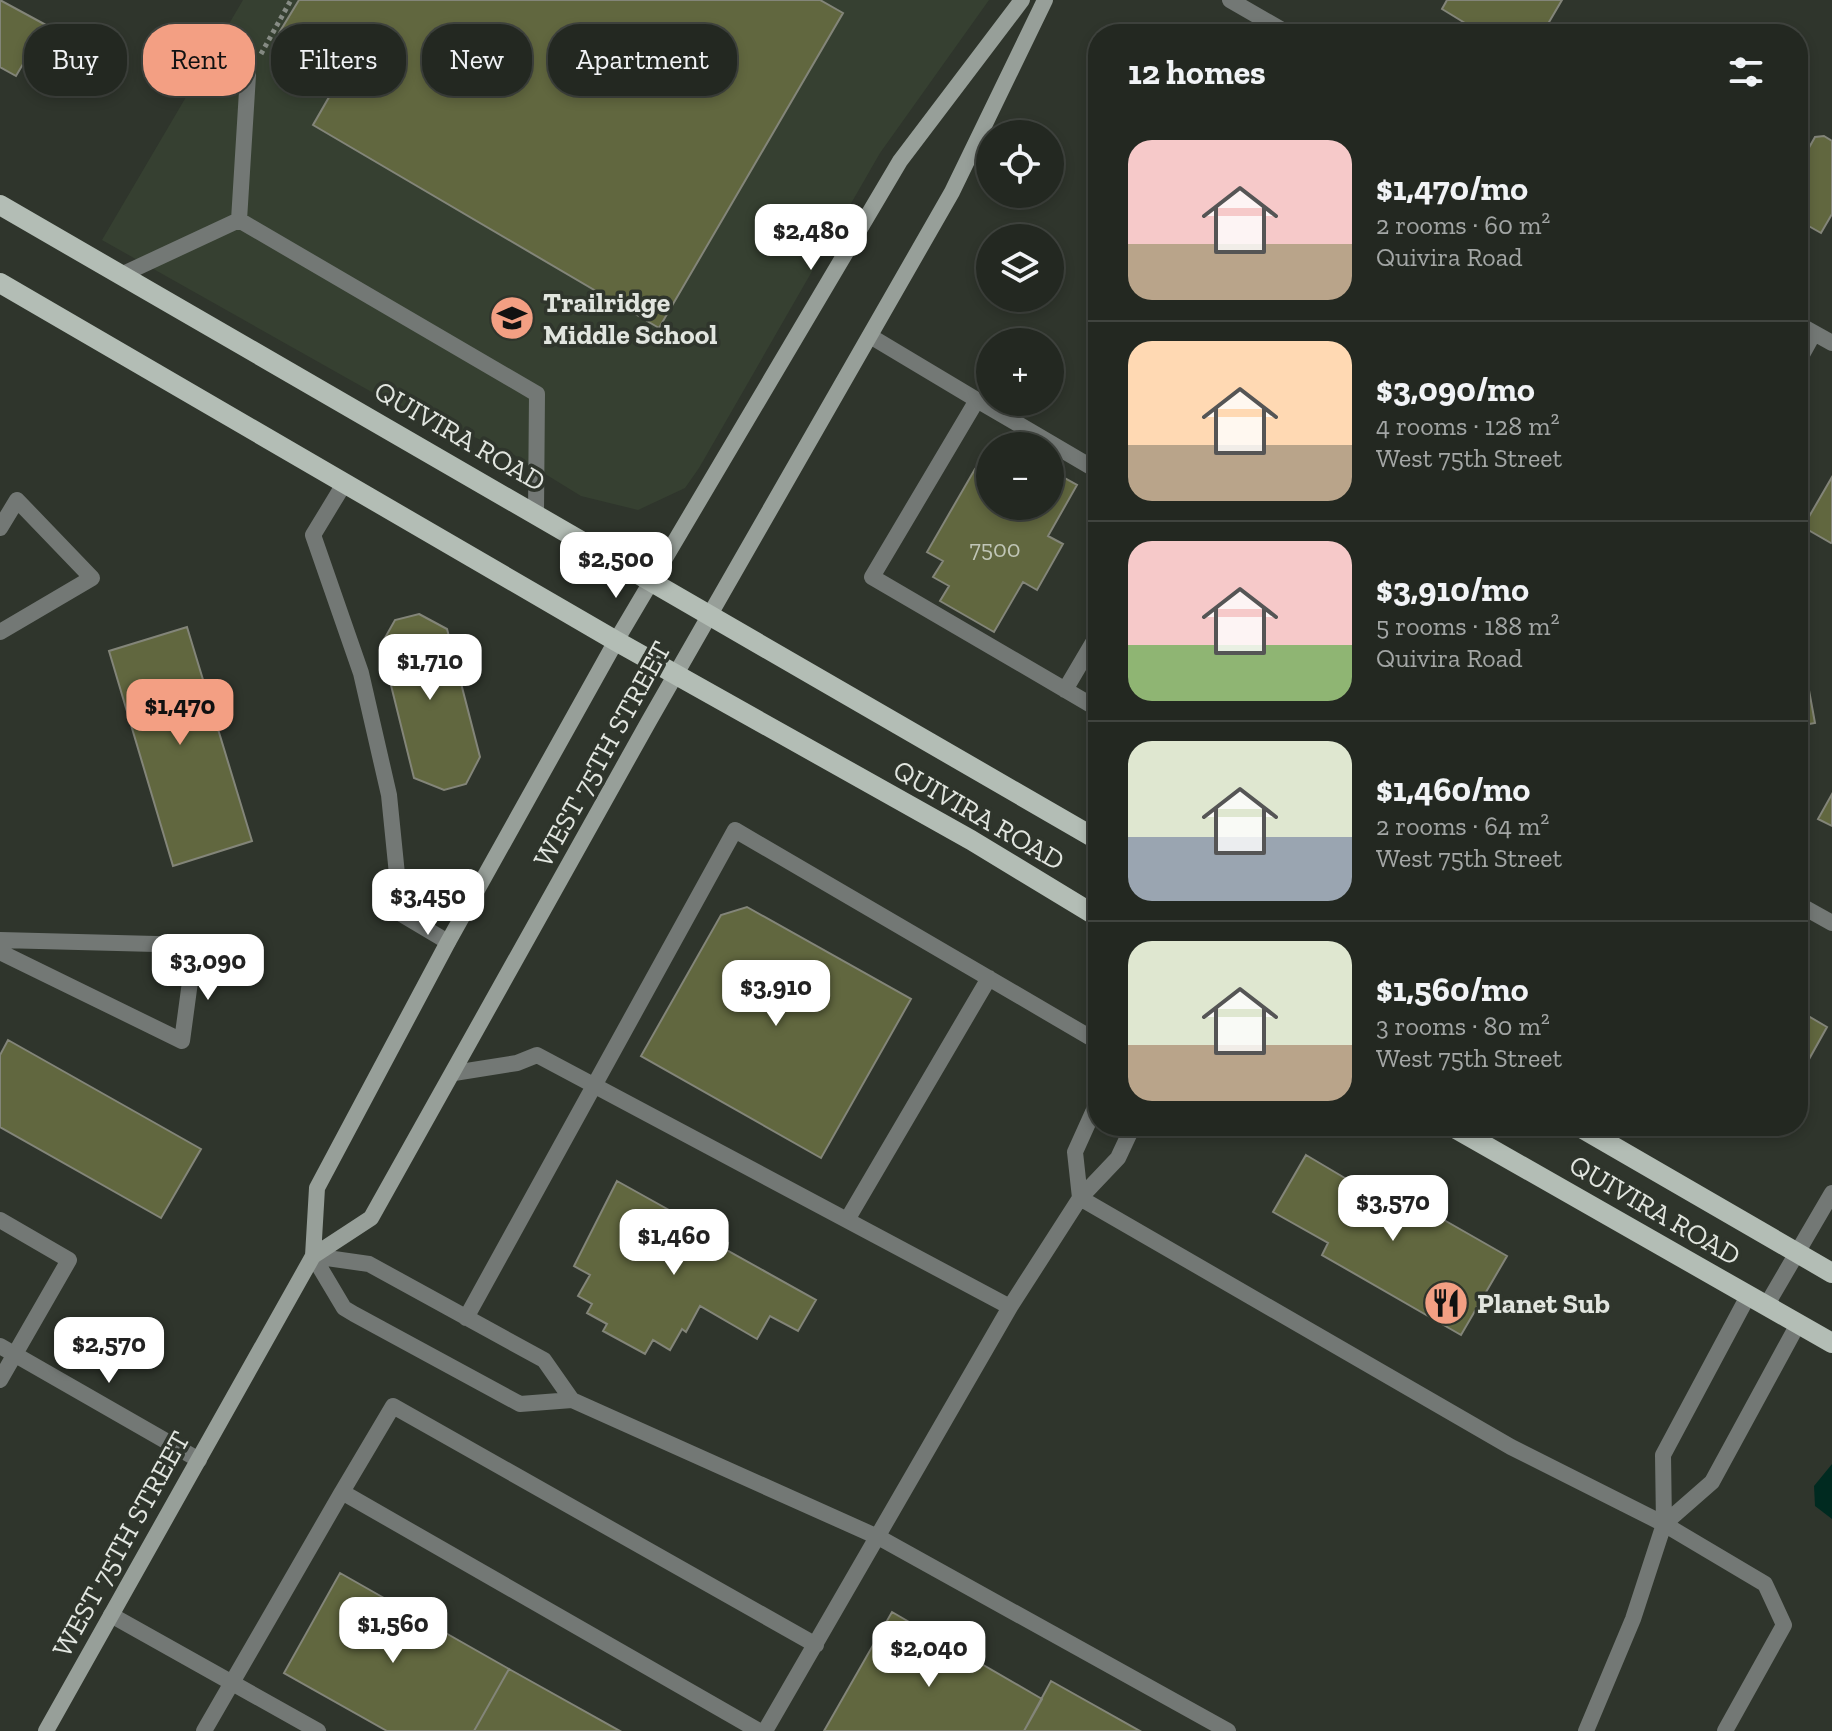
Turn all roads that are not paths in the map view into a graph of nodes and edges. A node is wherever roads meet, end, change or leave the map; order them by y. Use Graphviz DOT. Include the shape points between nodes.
graph roads {
  1 [pos="1022,0"];
  2 [pos="1045,0"];
  3 [pos="1230,0"];
  4 [pos="1272,24"];
  5 [pos="247,96"];
  6 [pos="0,205"];
  7 [pos="239,220"];
  8 [pos="121,275"];
  9 [pos="0,283"];
  10 [pos="1808,330"];
  11 [pos="1814,333"];
  12 [pos="870,336"];
  13 [pos="1832,343"];
  14 [pos="1808,344"];
  15 [pos="976,399"];
  16 [pos="976,402"];
  17 [pos="1004,416"];
  18 [pos="1088,465"];
  19 [pos="344,484"];
  20 [pos="536,512"];
  21 [pos="0,528"];
  22 [pos="651,579"];
  23 [pos="710,613"];
  24 [pos="0,632"];
  25 [pos="616,641"];
  26 [pos="1088,651"];
  27 [pos="676,675"];
  28 [pos="1065,690"];
  29 [pos="1088,703"];
  30 [pos="1088,834"];
  31 [pos="1808,910"];
  32 [pos="1088,911"];
  33 [pos="1832,923"];
  34 [pos="0,940"];
  35 [pos="448,942"];
  36 [pos="0,952"];
  37 [pos="989,978"];
  38 [pos="1088,1036"];
  39 [pos="454,1073"];
  40 [pos="593,1084"];
  41 [pos="1088,1123"];
  42 [pos="1128,1136"];
  43 [pos="1468,1136"];
  44 [pos="1595,1136"];
  45 [pos="1832,1193"];
  46 [pos="1080,1198"];
  47 [pos="0,1220"];
  48 [pos="847,1220"];
  49 [pos="1797,1253"];
  50 [pos="313,1256"];
  51 [pos="1832,1273"];
  52 [pos="1757,1301"];
  53 [pos="1010,1307"];
  54 [pos="466,1318"];
  55 [pos="1798,1324"];
  56 [pos="1832,1343"];
  57 [pos="8,1350"];
  58 [pos="0,1380"];
  59 [pos="572,1400"];
  60 [pos="199,1460"];
  61 [pos="342,1492"];
  62 [pos="1664,1524"];
  63 [pos="880,1538"];
  64 [pos="111,1615"];
  65 [pos="816,1645"];
  66 [pos="232,1683"];
  67 [pos="46,1731"];
  68 [pos="204,1731"];
  69 [pos="318,1731"];
  70 [pos="762,1731"];
  71 [pos="1228,1731"];
  72 [pos="1586,1731"];
  73 [pos="1725,1731"];
  1 -- 22 [label="main road, WEST 75TH STREET" via="900,161"];
  2 -- 12 [label="main road, WEST 75TH STREET" via="952,192"];
  3 -- 4 [label="street"];
  5 -- 7 [label="street"];
  6 -- 8 [label="main road, QUIVIRA ROAD"];
  7 -- 8 [label="street"];
  7 -- 20 [label="street" via="537,394"];
  8 -- 20 [label="main road, QUIVIRA ROAD"];
  9 -- 19 [label="main road, QUIVIRA ROAD"];
  10 -- 11 [label="street"];
  11 -- 13 [label="street"];
  11 -- 14 [label="street"];
  12 -- 15 [label="street"];
  12 -- 23 [label="main road, WEST 75TH STREET"];
  16 -- 28 [label="street" via="872,577"];
  17 -- 18 [label="street"];
  19 -- 25 [label="main road, QUIVIRA ROAD"];
  19 -- 35 [label="street" via="313,535 361,673 389,795 401,914"];
  20 -- 22 [label="main road, QUIVIRA ROAD"];
  21 -- 24 [label="street" via="17,500 92,578"];
  22 -- 23 [label="main road, QUIVIRA ROAD"];
  22 -- 25 [label="main road, WEST 75TH STREET"];
  23 -- 27 [label="main road, WEST 75TH STREET"];
  23 -- 30 [label="main road, QUIVIRA ROAD"];
  25 -- 27 [label="main road, QUIVIRA ROAD"];
  25 -- 35 [label="main road, WEST 75TH STREET"];
  26 -- 28 [label="street"];
  27 -- 32 [label="main road, QUIVIRA ROAD"];
  27 -- 39 [label="main road, WEST 75TH STREET"];
  28 -- 29 [label="street"];
  31 -- 33 [label="street"];
  34 -- 36 [label="street" via="195,945 182,1041"];
  35 -- 50 [label="main road, WEST 75TH STREET" via="317,1188"];
  37 -- 38 [label="street"];
  37 -- 40 [label="street" via="735,830"];
  37 -- 48 [label="street"];
  39 -- 40 [label="street" via="537,1055"];
  39 -- 50 [label="main road, WEST 75TH STREET" via="371,1218"];
  40 -- 48 [label="street"];
  40 -- 54 [label="street"];
  41 -- 46 [label="street" via="1075,1152"];
  42 -- 46 [label="street" via="1118,1158"];
  43 -- 52 [label="main road, QUIVIRA ROAD"];
  44 -- 49 [label="main road, QUIVIRA ROAD"];
  45 -- 49 [label="street"];
  46 -- 53 [label="street"];
  46 -- 62 [label="street" via="1511,1447"];
  47 -- 57 [label="street" via="69,1260"];
  48 -- 53 [label="street"];
  49 -- 51 [label="main road, QUIVIRA ROAD"];
  49 -- 52 [label="street"];
  50 -- 54 [label="street" via="369,1264"];
  50 -- 59 [label="street" via="344,1308 354,1314 520,1404"];
  50 -- 60 [label="main road, WEST 75TH STREET"];
  52 -- 55 [label="main road, QUIVIRA ROAD"];
  52 -- 62 [label="street" via="1663,1455"];
  53 -- 63 [label="street"];
  54 -- 59 [label="street" via="544,1360"];
  55 -- 56 [label="main road, QUIVIRA ROAD"];
  55 -- 62 [label="street" via="1712,1482"];
  57 -- 58 [label="street"];
  57 -- 60 [label="street"];
  59 -- 63 [label="street"];
  60 -- 64 [label="main road, WEST 75TH STREET"];
  61 -- 65 [label="street" via="393,1406"];
  61 -- 66 [label="street"];
  61 -- 70 [label="street"];
  62 -- 72 [label="street" via="1633,1619"];
  62 -- 73 [label="street" via="1765,1584 1784,1625"];
  63 -- 65 [label="street"];
  63 -- 71 [label="street"];
  64 -- 66 [label="street"];
  64 -- 67 [label="main road, WEST 75TH STREET"];
  65 -- 70 [label="street"];
  66 -- 68 [label="street"];
  66 -- 69 [label="street"];
}
